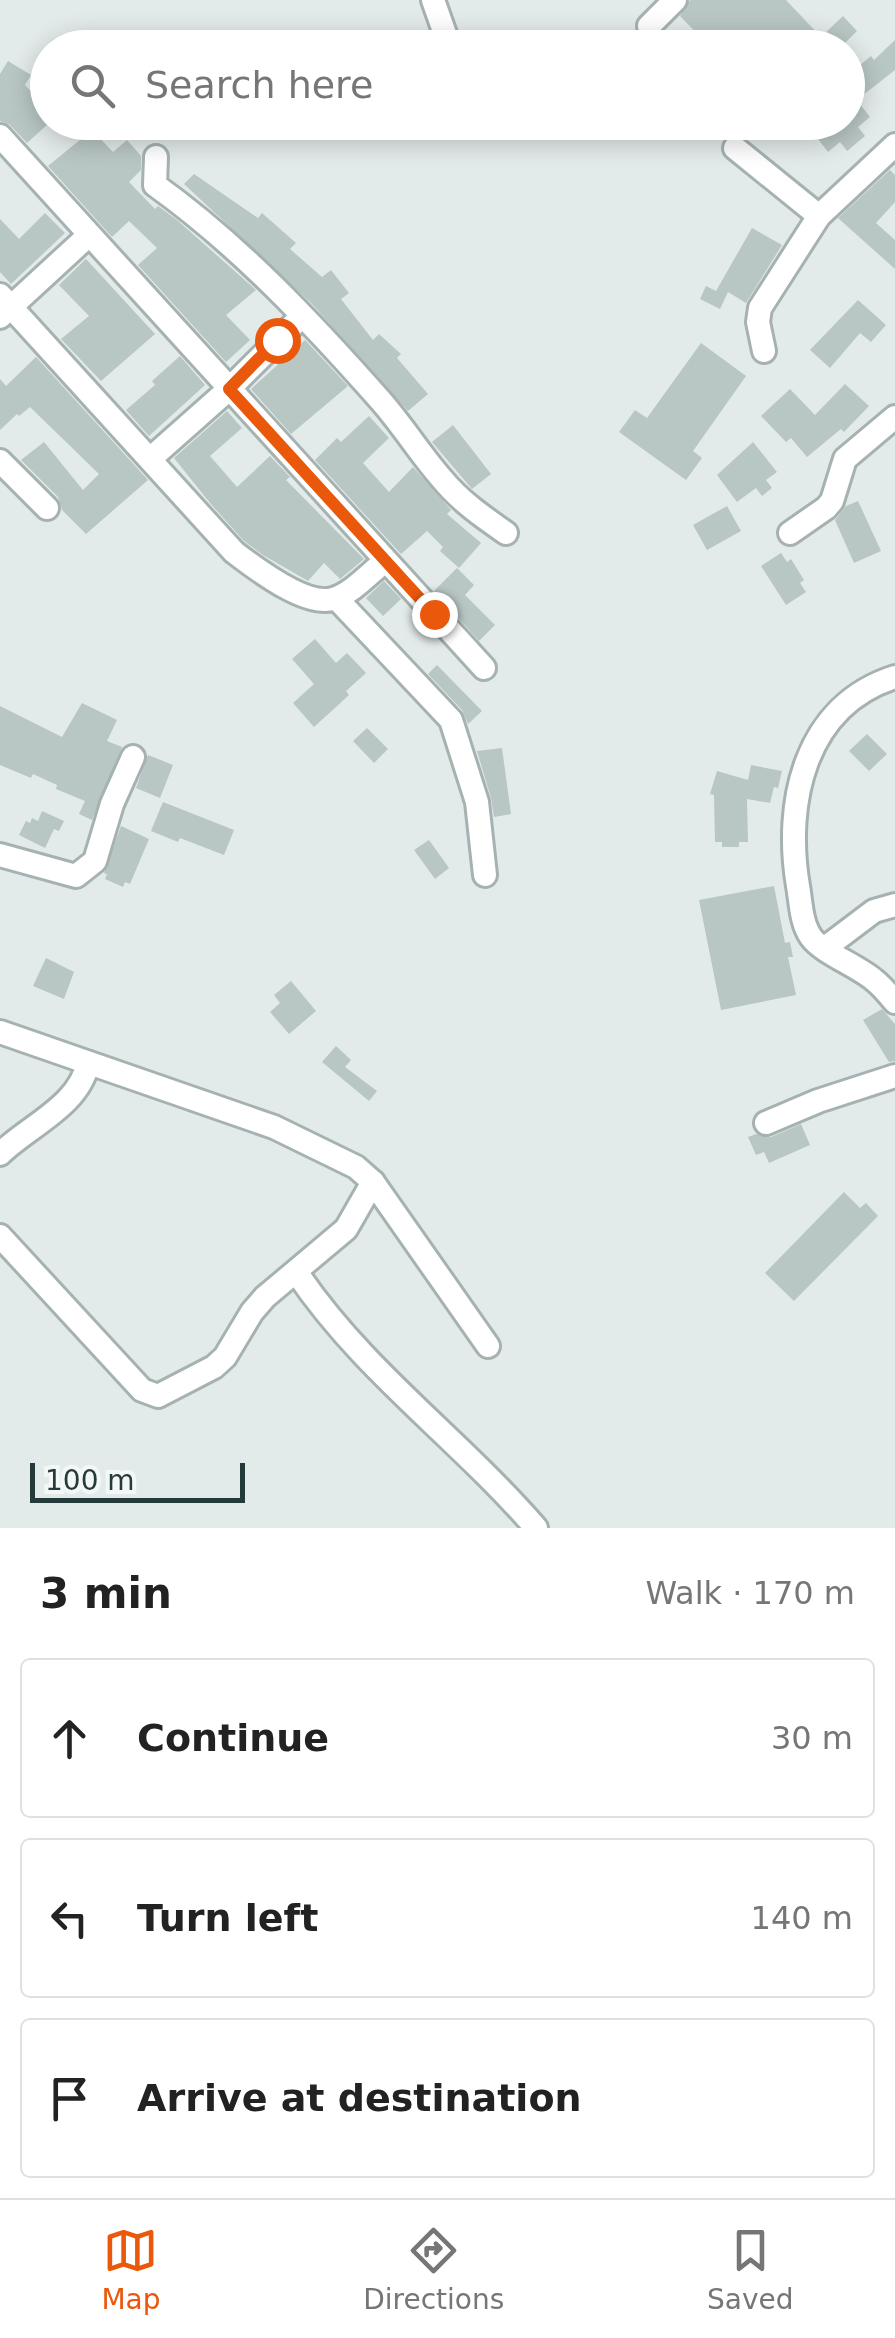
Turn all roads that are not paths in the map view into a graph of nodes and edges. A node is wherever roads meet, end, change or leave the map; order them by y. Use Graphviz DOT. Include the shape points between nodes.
graph roads {
  1 [pos="433,0"];
  2 [pos="674,0"];
  3 [pos="648,26"];
  4 [pos="444,30"];
  5 [pos="0,136"];
  6 [pos="895,145"];
  7 [pos="734,148"];
  8 [pos="156,157"];
  9 [pos="818,216"];
  10 [pos="90,234"];
  11 [pos="4,307"];
  12 [pos="302,316"];
  13 [pos="764,351"];
  14 [pos="229,389"];
  15 [pos="895,417"];
  16 [pos="150,458"];
  17 [pos="0,460"];
  18 [pos="47,508"];
  19 [pos="506,533"];
  20 [pos="790,533"];
  21 [pos="385,561"];
  22 [pos="337,598"];
  23 [pos="484,668"];
  24 [pos="895,678"];
  25 [pos="133,757"];
  26 [pos="0,854"];
  27 [pos="485,874"];
  28 [pos="895,905"];
  29 [pos="825,948"];
  30 [pos="895,1002"];
  31 [pos="0,1032"];
  32 [pos="88,1064"];
  33 [pos="895,1076"];
  34 [pos="766,1123"];
  35 [pos="0,1154"];
  36 [pos="374,1182"];
  37 [pos="0,1236"];
  38 [pos="297,1273"];
  39 [pos="488,1346"];
  40 [pos="536,1528"];
  1 -- 4 [label="street"];
  2 -- 3 [label="street"];
  5 -- 10 [label="street"];
  6 -- 9 [label="street"];
  7 -- 9 [label="street"];
  8 -- 12 [label="street" via="155,184 206,223"];
  9 -- 13 [label="street" via="760,308"];
  10 -- 11 [label="street"];
  10 -- 14 [label="street"];
  11 -- 16 [label="street"];
  12 -- 14 [label="street"];
  12 -- 19 [label="street" via="444,482"];
  14 -- 16 [label="street"];
  14 -- 21 [label="street"];
  15 -- 20 [label="street" via="845,459 826,508"];
  16 -- 22 [label="street" via="234,552 271,580 320,602"];
  17 -- 18 [label="street"];
  21 -- 22 [label="street"];
  21 -- 23 [label="street"];
  22 -- 27 [label="street" via="451,720 477,802"];
  24 -- 29 [label="street" via="860,694 836,716 798,782 794,826 804,922 812,941"];
  25 -- 26 [label="street" via="95,862 83,872 63,874"];
  28 -- 29 [label="street" via="874,912"];
  29 -- 30 [label="street"];
  31 -- 32 [label="street"];
  32 -- 35 [label="street" via="71,1097"];
  32 -- 36 [label="street" via="274,1127"];
  33 -- 34 [label="street"];
  36 -- 38 [label="street" via="346,1229"];
  36 -- 39 [label="street"];
  37 -- 38 [label="street" via="142,1390 158,1396 214,1367 252,1312"];
  38 -- 40 [label="street" via="374,1368"];
}
